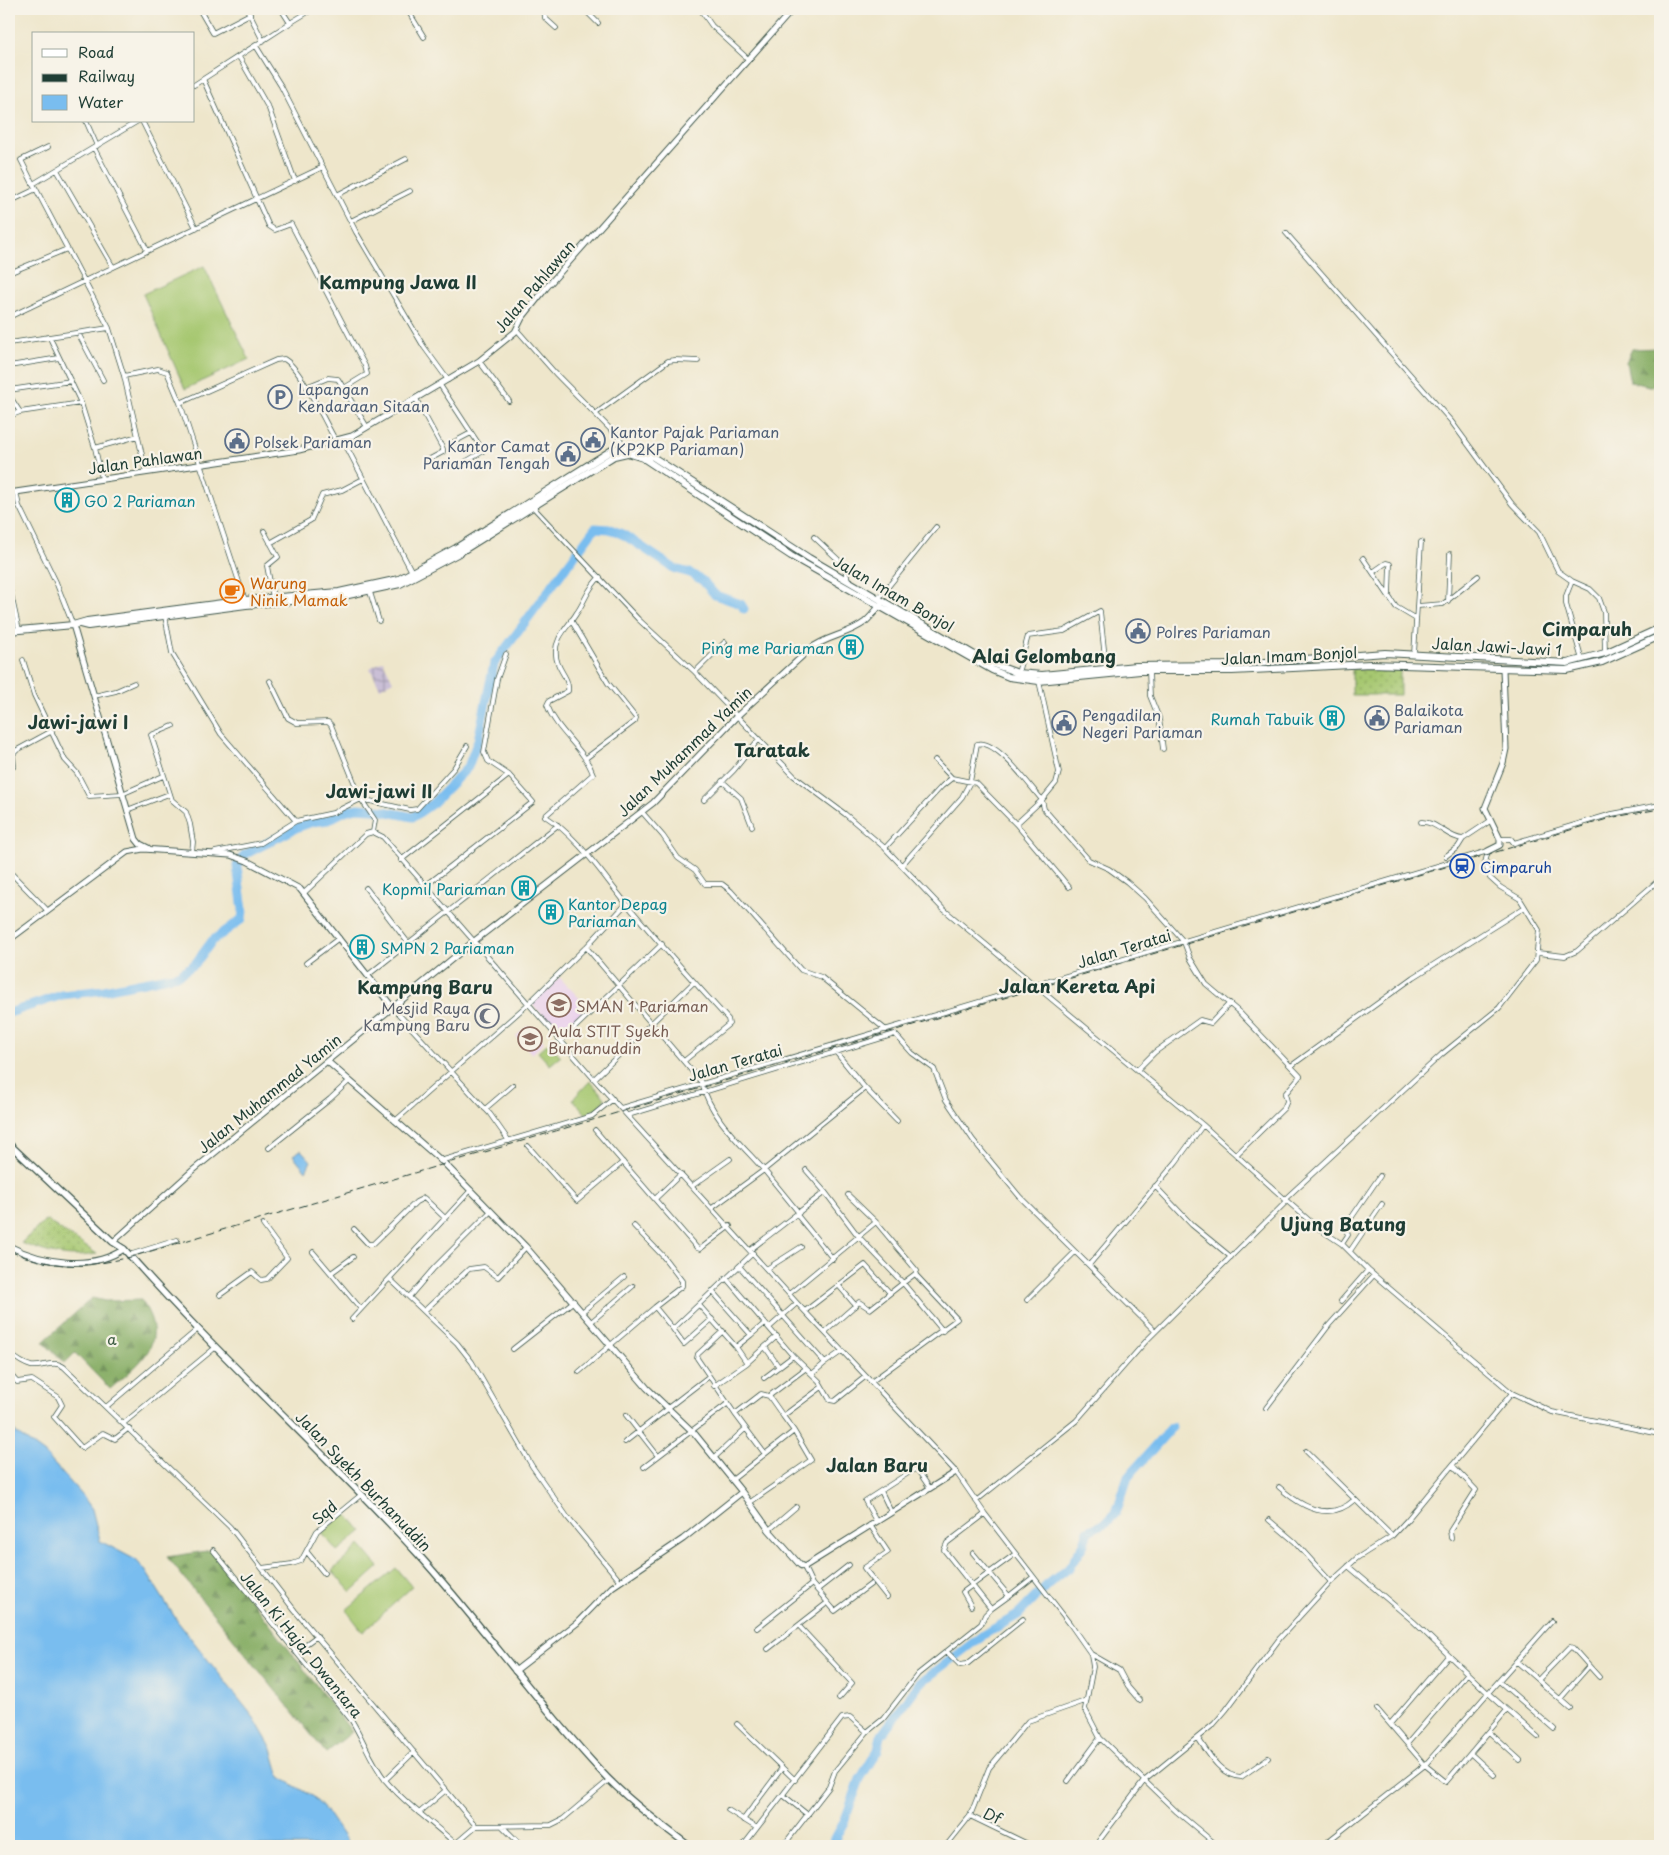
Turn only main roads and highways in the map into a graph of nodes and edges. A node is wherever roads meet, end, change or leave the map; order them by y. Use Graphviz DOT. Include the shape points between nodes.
graph roads {
  1 [pos="564,483"];
  2 [pos="716,503"];
  3 [pos="795,548"];
  4 [pos="458,550"];
  5 [pos="791,556"];
  6 [pos="297,598"];
  7 [pos="881,602"];
  8 [pos="165,612"];
  9 [pos="1660,628"];
  10 [pos="9,631"];
  11 [pos="1660,636"];
  12 [pos="963,651"];
  13 [pos="1370,653"];
  14 [pos="1385,653"];
  15 [pos="1463,658"];
  16 [pos="1370,664"];
  17 [pos="1386,664"];
  18 [pos="1286,665"];
  19 [pos="1567,666"];
  20 [pos="1461,667"];
  21 [pos="1177,668"];
  22 [pos="1068,675"];
  23 [pos="9,1144"];
  24 [pos="689,1846"];
  1 -- 2 [label="main road, Jalan Imam Bonjol" via="625,449"];
  1 -- 4 [label="main road"];
  1 -- 4 [label="main road"];
  2 -- 3 [label="main road, Jalan Imam Bonjol"];
  2 -- 5 [label="main road, Jalan Imam Bonjol"];
  3 -- 5 [label="main road"];
  3 -- 7 [label="main road, Jalan Imam Bonjol"];
  4 -- 6 [label="main road" via="399,579"];
  4 -- 6 [label="main road" via="414,578 370,592"];
  5 -- 7 [label="main road, Jalan Imam Bonjol"];
  6 -- 8 [label="main road"];
  6 -- 8 [label="main road" via="245,600"];
  7 -- 12 [label="main road, Jalan Imam Bonjol"];
  8 -- 10 [label="main road" via="88,626 77,624"];
  9 -- 19 [label="main road, Jalan Jawi-Jawi 1"];
  11 -- 19 [label="main road, Jalan Jawi-Jawi 1" via="1602,662"];
  12 -- 22 [label="main road, Jalan Imam Bonjol" via="1018,673"];
  12 -- 22 [label="main road, Jalan Imam Bonjol" via="1000,673 1039,681"];
  13 -- 14 [label="main road, Jalan Imam Bonjol"];
  13 -- 16 [label="main road"];
  13 -- 18 [label="main road, Jalan Imam Bonjol"];
  14 -- 15 [label="main road, Jalan Jawi-Jawi 1"];
  14 -- 17 [label="main road"];
  15 -- 19 [label="main road, Jalan Jawi-Jawi 1"];
  15 -- 20 [label="main road"];
  16 -- 17 [label="main road, Jalan Imam Bonjol"];
  16 -- 18 [label="main road, Jalan Imam Bonjol"];
  17 -- 20 [label="main road, Jalan Jawi-Jawi 1"];
  18 -- 21 [label="main road, Jalan Imam Bonjol"];
  19 -- 20 [label="main road, Jalan Jawi-Jawi 1"];
  21 -- 22 [label="main road, Jalan Imam Bonjol"];
  21 -- 22 [label="main road, Jalan Imam Bonjol" via="1106,668"];
  23 -- 24 [label="main road, Jalan Syekh Burhanuddin" via="124,1249 198,1329 362,1494 440,1578 609,1780"];
}
